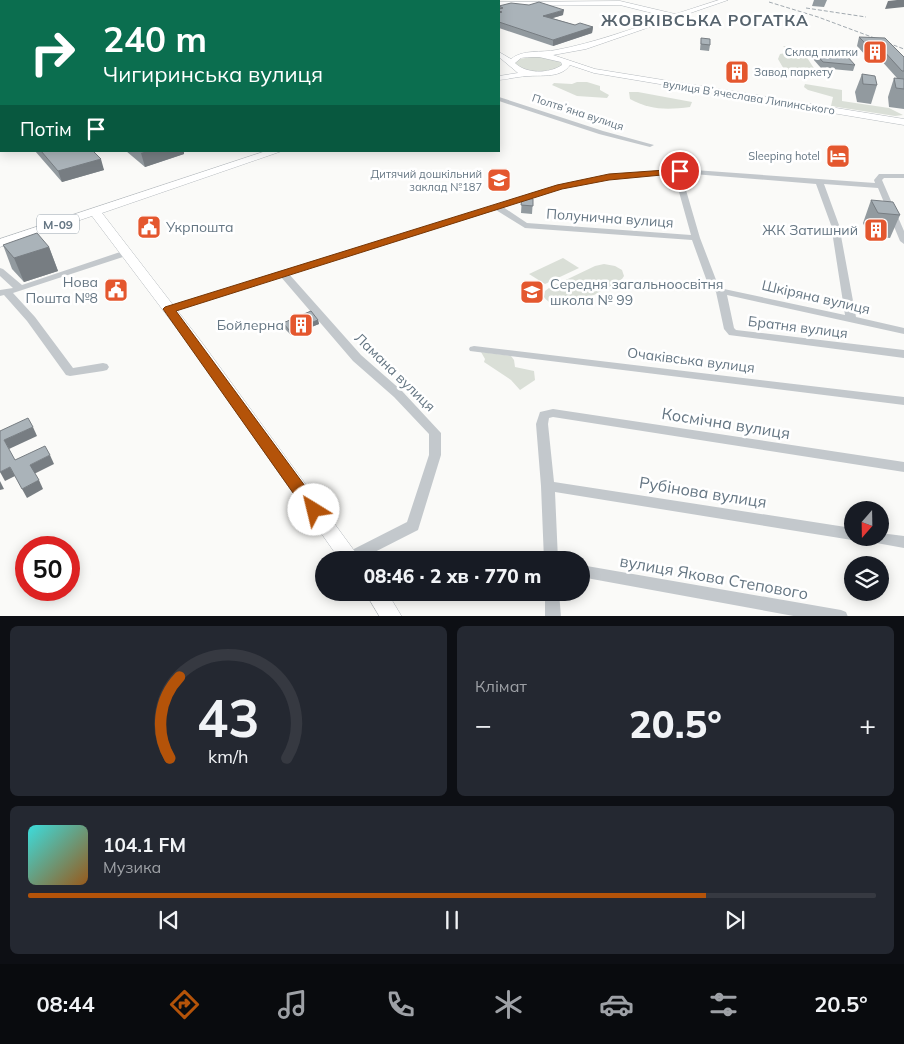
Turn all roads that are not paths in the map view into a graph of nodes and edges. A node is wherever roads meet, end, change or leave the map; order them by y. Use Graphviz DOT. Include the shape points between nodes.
graph roads {
  1 [pos="725,0"];
  2 [pos="500,4"];
  3 [pos="674,16"];
  4 [pos="566,52"];
  5 [pos="500,54"];
  6 [pos="539,55"];
  7 [pos="564,62"];
  8 [pos="511,64"];
  9 [pos="594,71"];
  10 [pos="549,73"];
  11 [pos="501,78"];
  12 [pos="500,99"];
  13 [pos="904,122"];
  14 [pos="650,145"];
  15 [pos="270,152"];
  16 [pos="678,172"];
  17 [pos="904,176"];
  18 [pos="819,181"];
  19 [pos="880,186"];
  20 [pos="497,207"];
  21 [pos="95,212"];
  22 [pos="696,238"];
  23 [pos="904,241"];
  24 [pos="0,243"];
  25 [pos="126,253"];
  26 [pos="0,271"];
  27 [pos="284,274"];
  28 [pos="20,289"];
  29 [pos="721,291"];
  30 [pos="3,292"];
  31 [pos="169,309"];
  32 [pos="851,320"];
  33 [pos="904,331"];
  34 [pos="474,349"];
  35 [pos="904,354"];
  36 [pos="104,367"];
  37 [pos="904,401"];
  38 [pos="904,466"];
  39 [pos="548,486"];
  40 [pos="844,533"];
  41 [pos="889,540"];
  42 [pos="904,542"];
  43 [pos="344,551"];
  44 [pos="365,551"];
  45 [pos="551,551"];
  46 [pos="590,573"];
  47 [pos="381,601"];
  48 [pos="552,601"];
  49 [pos="392,616"];
  50 [pos="553,616"];
  51 [pos="841,616"];
  1 -- 3 [label="main road"];
  2 -- 3 [label="main road" via="620,3"];
  3 -- 4 [label="main road"];
  4 -- 6 [label="main road"];
  4 -- 7 [label="main road"];
  5 -- 8 [label="main road"];
  6 -- 7 [label="main road, вулиця Вʼячеслава Липинського" via="556,57"];
  6 -- 8 [label="main road" via="518,57"];
  7 -- 9 [label="main road, вулиця Вʼячеслава Липинського"];
  7 -- 10 [label="main road" via="564,68"];
  8 -- 10 [label="main road" via="525,72"];
  8 -- 11 [label="main road"];
  9 -- 10 [label="main road, вулиця Вʼячеслава Липинського"];
  9 -- 13 [label="main road, вулиця Вʼячеслава Липинського"];
  10 -- 11 [label="main road"];
  12 -- 14 [label="street, Полтвʼяна вулиця"];
  15 -- 21 [label="main road, М-09"];
  16 -- 18 [label="street"];
  16 -- 20 [label="street" via="586,181"];
  16 -- 22 [label="street, Полунична вулиця"];
  17 -- 19 [label="street" via="882,176 878,180"];
  18 -- 19 [label="street"];
  18 -- 32 [label="street" via="835,225"];
  19 -- 23 [label="street"];
  20 -- 22 [label="street, Полунична вулиця" via="525,225"];
  20 -- 27 [label="street"];
  21 -- 24 [label="main road, М-09"];
  21 -- 25 [label="main road"];
  22 -- 29 [label="street, Полунична вулиця" via="714,287"];
  25 -- 28 [label="street"];
  25 -- 31 [label="main road"];
  26 -- 28 [label="street"];
  27 -- 31 [label="street"];
  27 -- 44 [label="street, Ламана вулиця" via="357,358 435,433 435,455 413,526"];
  28 -- 30 [label="street"];
  29 -- 32 [label="street, Шкіряна вулиця"];
  29 -- 35 [label="street, Братня вулиця" via="729,330 733,333"];
  30 -- 36 [label="street" via="31,319 70,372"];
  31 -- 43 [label="main road"];
  32 -- 33 [label="street, Шкіряна вулиця"];
  34 -- 37 [label="street, Очаківська вулиця"];
  38 -- 39 [label="street, Космічна вулиця" via="553,414 544,415 542,424"];
  39 -- 40 [label="street, Рубінова вулиця"];
  39 -- 45 [label="street"];
  41 -- 42 [label="street"];
  46 -- 51 [label="street, вулиця Якова Степового"];
  47 -- 49 [label="main road"];
  48 -- 50 [label="street"];
}
